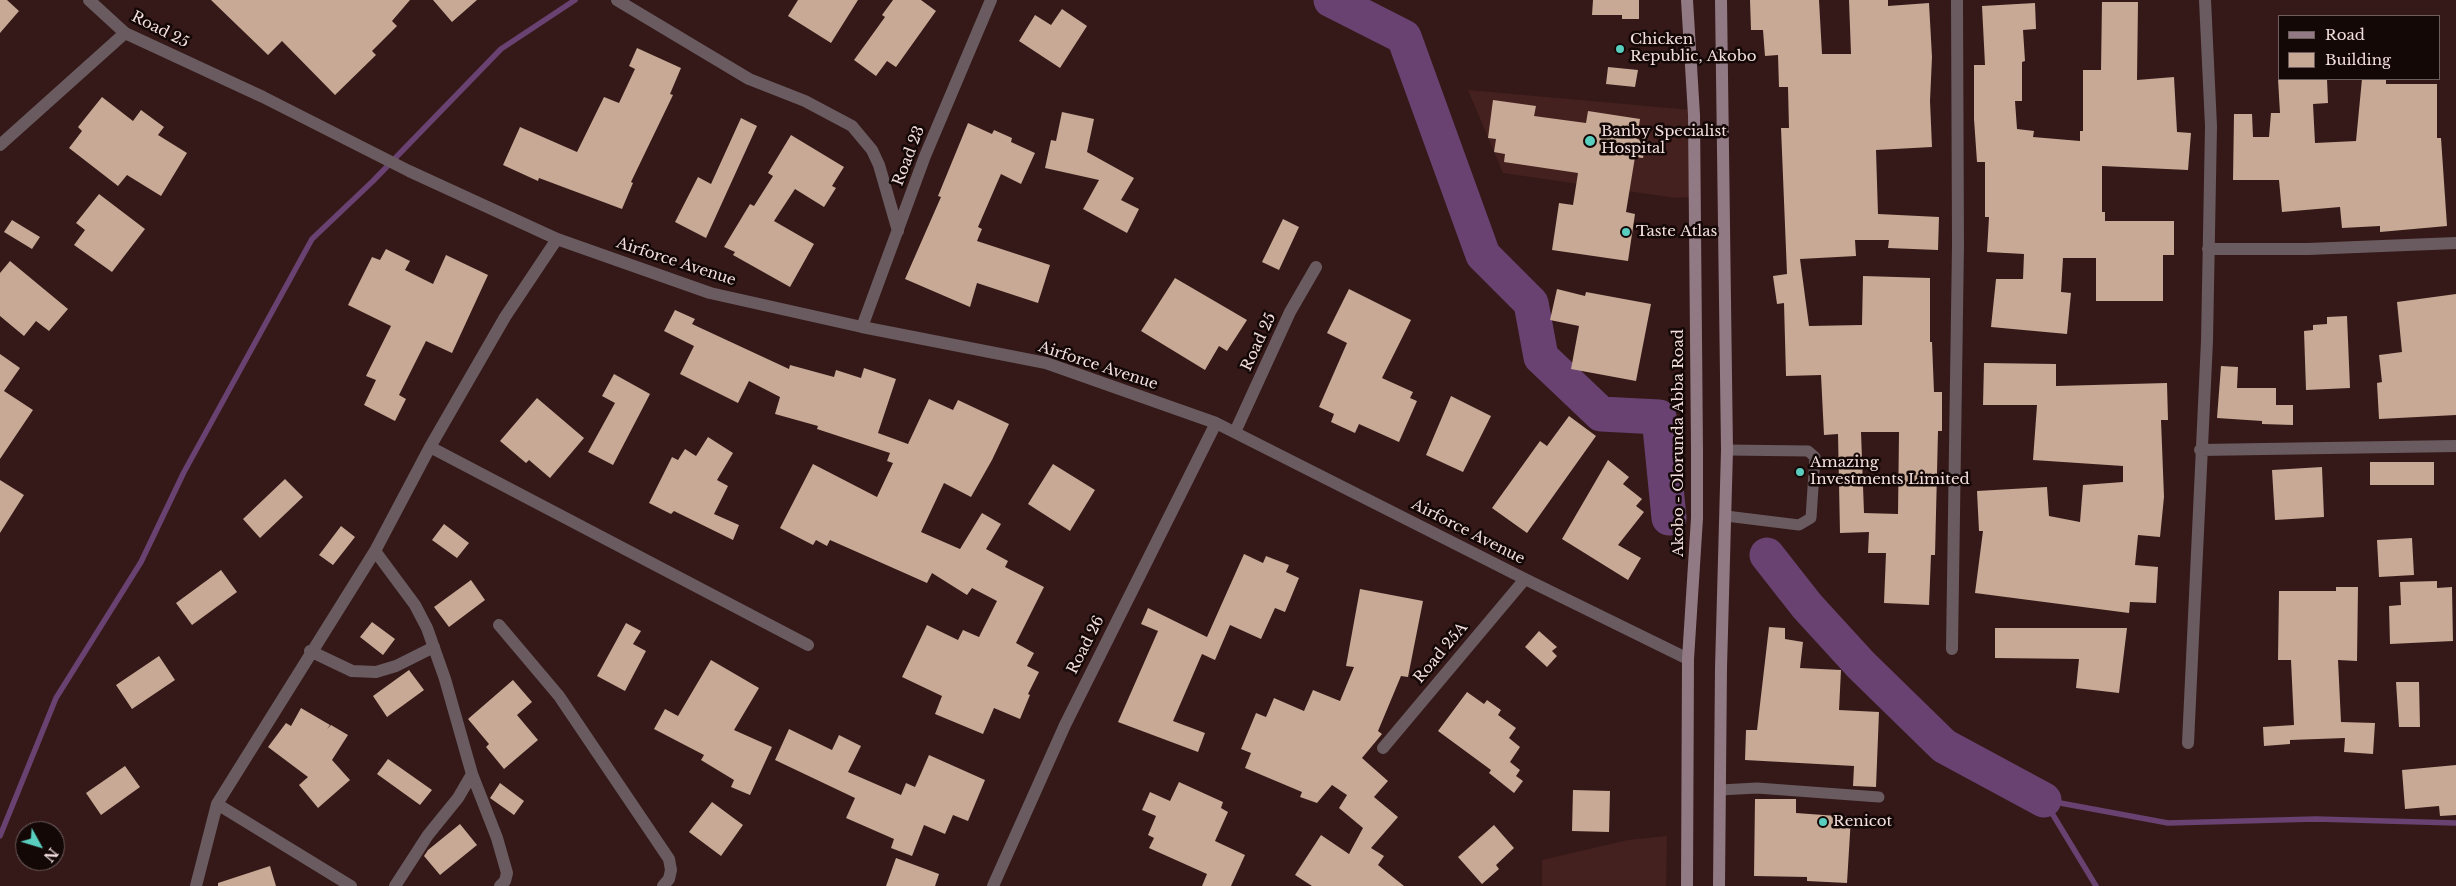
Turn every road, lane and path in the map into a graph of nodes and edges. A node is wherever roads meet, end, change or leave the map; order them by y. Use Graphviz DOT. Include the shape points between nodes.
graph roads {
  1 [pos="89,0"];
  2 [pos="617,0"];
  3 [pos="991,0"];
  4 [pos="1687,0"];
  5 [pos="1721,0"];
  6 [pos="1957,0"];
  7 [pos="2209,1"];
  8 [pos="125,33"];
  9 [pos="0,145"];
  10 [pos="409,171"];
  11 [pos="898,231"];
  12 [pos="557,239"];
  13 [pos="2456,243"];
  14 [pos="2208,249"];
  15 [pos="1316,267"];
  16 [pos="862,327"];
  17 [pos="1216,423"];
  18 [pos="1235,432"];
  19 [pos="2456,446"];
  20 [pos="430,448"];
  21 [pos="1727,450"];
  22 [pos="2200,450"];
  23 [pos="1725,520"];
  24 [pos="374,551"];
  25 [pos="1524,579"];
  26 [pos="499,625"];
  27 [pos="808,645"];
  28 [pos="434,647"];
  29 [pos="1952,649"];
  30 [pos="310,651"];
  31 [pos="1688,659"];
  32 [pos="2188,743"];
  33 [pos="1383,748"];
  34 [pos="472,774"];
  35 [pos="1720,790"];
  36 [pos="1879,797"];
  37 [pos="218,804"];
  38 [pos="196,886"];
  39 [pos="351,886"];
  40 [pos="395,886"];
  41 [pos="500,886"];
  42 [pos="663,886"];
  43 [pos="993,886"];
  44 [pos="1688,886"];
  45 [pos="1719,886"];
  1 -- 8 [label="street, Road 25"];
  2 -- 11 [label="street" via="749,79 805,101 852,126 872,150"];
  3 -- 11 [label="street, Road 23" via="925,156"];
  4 -- 31 [label="main road, Akobo - Olorunda Abba Road" via="1694,115 1697,518"];
  5 -- 21 [label="main road"];
  6 -- 29 [label="street"];
  7 -- 14 [label="street" via="2211,126"];
  8 -- 9 [label="street"];
  8 -- 10 [label="street, Road 25" via="263,97"];
  10 -- 12 [label="street, Airforce Avenue"];
  11 -- 16 [label="street, Road 23"];
  12 -- 16 [label="street, Airforce Avenue" via="710,293"];
  12 -- 20 [label="street" via="505,317"];
  13 -- 14 [label="street"];
  14 -- 22 [label="street" via="2207,341"];
  15 -- 18 [label="street, Road 25" via="1290,312"];
  16 -- 17 [label="street, Airforce Avenue" via="1046,363"];
  17 -- 18 [label="street, Airforce Avenue"];
  17 -- 43 [label="street, Road 26" via="1065,725"];
  18 -- 25 [label="street, Airforce Avenue"];
  19 -- 22 [label="street"];
  20 -- 24 [label="street"];
  20 -- 27 [label="street"];
  21 -- 23 [label="main road"];
  21 -- 23 [label="lane" via="1808,451 1815,458 1811,518 1799,525"];
  22 -- 32 [label="street"];
  23 -- 35 [label="main road"];
  24 -- 28 [label="street" via="415,605"];
  24 -- 30 [label="street"];
  25 -- 31 [label="street, Airforce Avenue"];
  25 -- 33 [label="street, Road 25A"];
  26 -- 42 [label="street" via="559,696 669,859 669,879"];
  28 -- 30 [label="street" via="376,672 352,671"];
  28 -- 34 [label="street"];
  30 -- 37 [label="street"];
  31 -- 44 [label="main road, Akobo - Olorunda Abba Road"];
  34 -- 40 [label="street"];
  34 -- 41 [label="street" via="507,873"];
  35 -- 36 [label="lane" via="1757,788"];
  35 -- 45 [label="main road"];
  37 -- 38 [label="street"];
  37 -- 39 [label="street"];
}
